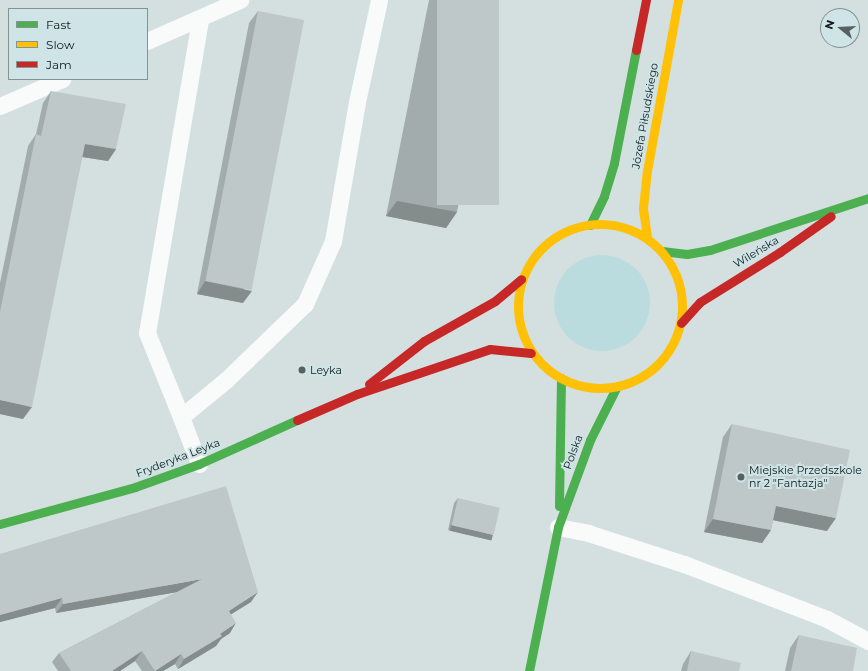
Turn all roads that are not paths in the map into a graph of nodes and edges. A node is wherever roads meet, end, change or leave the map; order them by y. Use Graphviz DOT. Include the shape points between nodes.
graph roads {
  1 [pos="240,0"];
  2 [pos="379,0"];
  3 [pos="646,0"];
  4 [pos="678,0"];
  5 [pos="200,18"];
  6 [pos="148,41"];
  7 [pos="60,80"];
  8 [pos="0,106"];
  9 [pos="868,198"];
  10 [pos="847,205"];
  11 [pos="590,224"];
  12 [pos="647,237"];
  13 [pos="662,251"];
  14 [pos="521,279"];
  15 [pos="681,324"];
  16 [pos="531,353"];
  17 [pos="561,378"];
  18 [pos="616,388"];
  19 [pos="357,394"];
  20 [pos="181,417"];
  21 [pos="199,464"];
  22 [pos="0,524"];
  23 [pos="558,527"];
  24 [pos="868,641"];
  25 [pos="530,671"];
  1 -- 5 [label="lane"];
  2 -- 20 [label="lane" via="357,102 333,241 305,304 226,380"];
  3 -- 11 [label="main road, Józefa Piłsudskiego" via="614,163 604,196"];
  4 -- 12 [label="main road, Józefa Piłsudskiego" via="647,171 643,208"];
  5 -- 6 [label="lane"];
  5 -- 20 [label="lane" via="147,333"];
  7 -- 8 [label="lane"];
  9 -- 10 [label="main road, Wileńska"];
  10 -- 13 [label="main road, Wileńska" via="710,250 688,254"];
  10 -- 15 [label="main road, Wileńska" via="780,252 700,302"];
  11 -- 12 [label="main road" via="610,224"];
  11 -- 14 [label="main road" via="552,238 534,256"];
  12 -- 13 [label="main road"];
  13 -- 15 [label="main road" via="676,273 680,285"];
  14 -- 16 [label="main road" via="518,317"];
  14 -- 19 [label="main road, Fryderyka Leyka" via="495,301 424,341"];
  15 -- 18 [label="main road" via="673,345 660,363 638,379"];
  16 -- 17 [label="main road" via="544,367"];
  16 -- 19 [label="main road, Fryderyka Leyka" via="490,349"];
  17 -- 18 [label="main road" via="577,386"];
  17 -- 23 [label="main road, Polska"];
  18 -- 23 [label="main road, Polska" via="590,440"];
  19 -- 21 [label="main road, Fryderyka Leyka"];
  20 -- 21 [label="lane"];
  21 -- 22 [label="main road, Fryderyka Leyka" via="135,487"];
  23 -- 24 [label="lane" via="626,544 705,572 827,620"];
  23 -- 25 [label="main road, Polska"];
}
